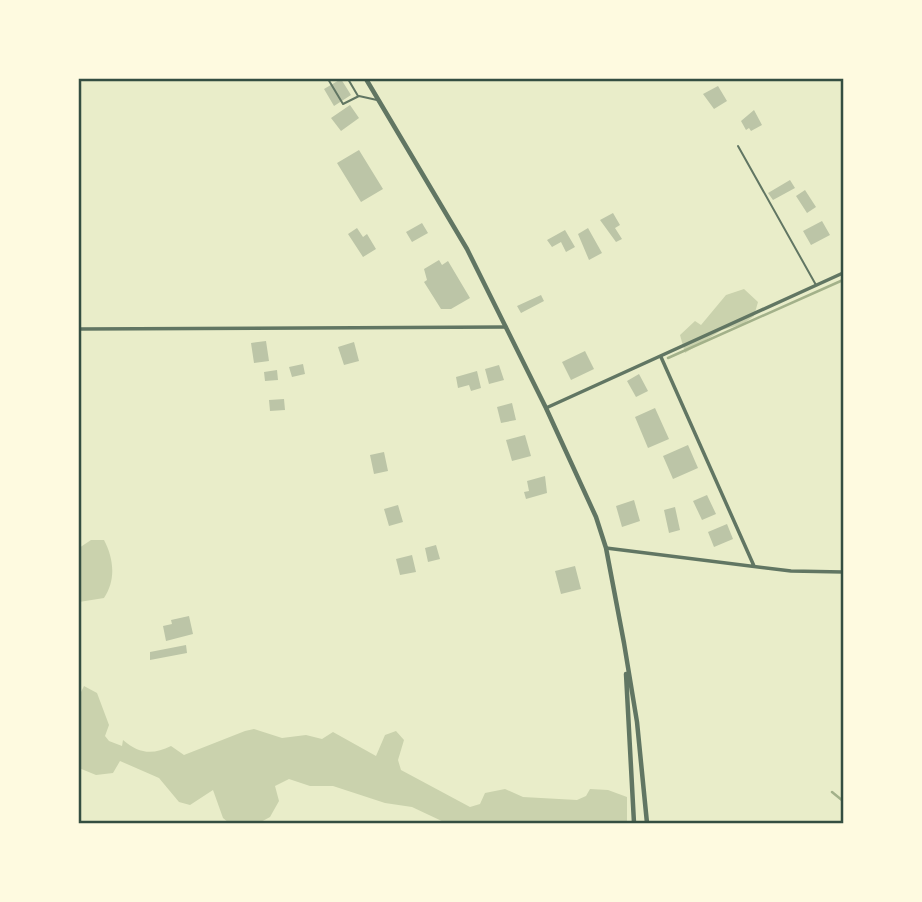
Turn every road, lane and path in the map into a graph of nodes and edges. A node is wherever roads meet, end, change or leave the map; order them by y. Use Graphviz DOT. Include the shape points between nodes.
graph roads {
  1 [pos="328,79"];
  2 [pos="348,79"];
  3 [pos="366,79"];
  4 [pos="359,96"];
  5 [pos="379,101"];
  6 [pos="737,146"];
  7 [pos="843,273"];
  8 [pos="816,286"];
  9 [pos="506,327"];
  10 [pos="79,329"];
  11 [pos="660,356"];
  12 [pos="547,408"];
  13 [pos="606,548"];
  14 [pos="754,566"];
  15 [pos="843,572"];
  16 [pos="624,643"];
  17 [pos="634,823"];
  18 [pos="647,823"];
  1 -- 4 [label="lane" via="343,104"];
  2 -- 4 [label="lane"];
  3 -- 5 [label="street"];
  4 -- 5 [label="lane"];
  5 -- 9 [label="street" via="447,213"];
  6 -- 8 [label="lane"];
  7 -- 8 [label="street"];
  8 -- 11 [label="street"];
  9 -- 10 [label="street"];
  9 -- 12 [label="street"];
  11 -- 12 [label="street"];
  11 -- 14 [label="street"];
  12 -- 13 [label="street"];
  13 -- 14 [label="street"];
  13 -- 16 [label="street"];
  14 -- 15 [label="street"];
  16 -- 17 [label="street"];
  16 -- 18 [label="street"];
}
